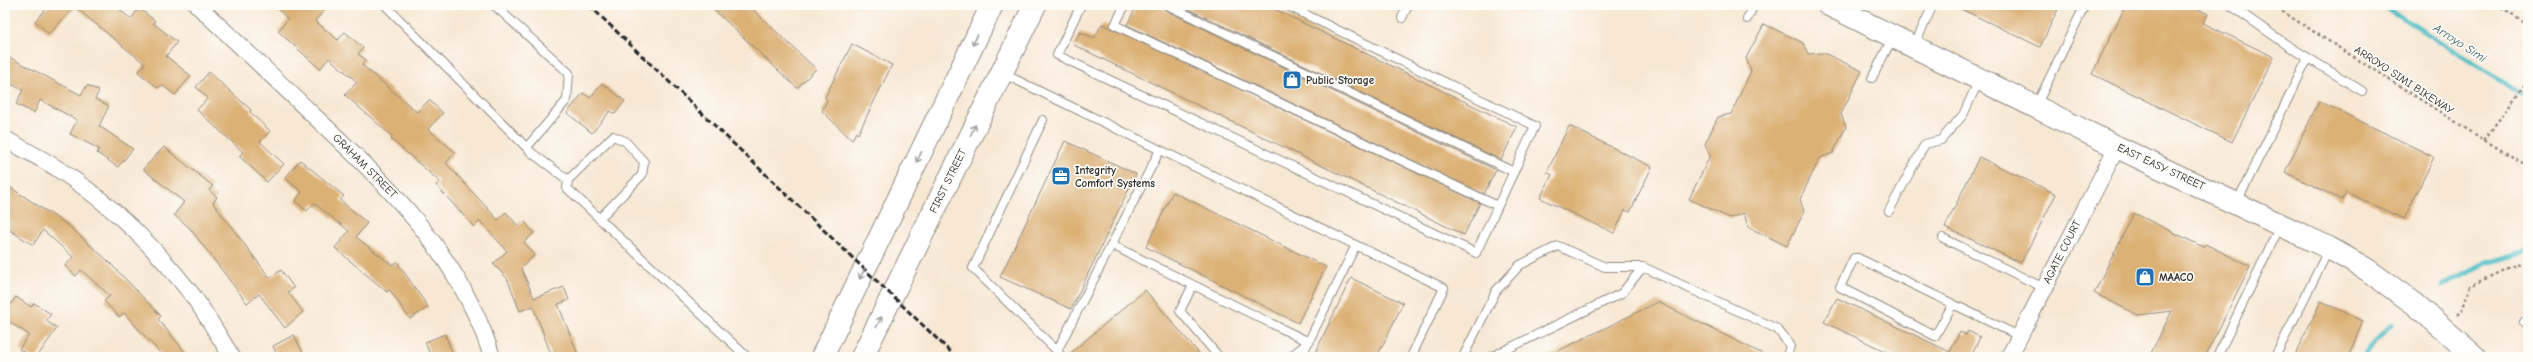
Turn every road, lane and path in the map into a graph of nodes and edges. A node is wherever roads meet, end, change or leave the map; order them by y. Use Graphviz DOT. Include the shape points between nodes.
graph roads {
  1 [pos="197,5"];
  2 [pos="385,5"];
  3 [pos="494,5"];
  4 [pos="992,5"];
  5 [pos="1035,5"];
  6 [pos="1081,5"];
  7 [pos="1167,5"];
  8 [pos="1286,5"];
  9 [pos="1408,5"];
  10 [pos="1754,5"];
  11 [pos="1828,5"];
  12 [pos="1933,5"];
  13 [pos="2085,5"];
  14 [pos="2230,5"];
  15 [pos="2272,5"];
  16 [pos="2496,5"];
  17 [pos="1124,6"];
  18 [pos="1402,18"];
  19 [pos="1747,20"];
  20 [pos="2528,26"];
  21 [pos="1893,36"];
  22 [pos="1914,47"];
  23 [pos="2308,58"];
  24 [pos="1002,72"];
  25 [pos="1872,78"];
  26 [pos="1979,79"];
  27 [pos="2528,80"];
  28 [pos="2362,91"];
  29 [pos="2036,107"];
  30 [pos="1043,120"];
  31 [pos="5,139"];
  32 [pos="2484,140"];
  33 [pos="527,147"];
  34 [pos="2117,147"];
  35 [pos="1160,150"];
  36 [pos="2528,166"];
  37 [pos="1514,172"];
  38 [pos="568,180"];
  39 [pos="2237,202"];
  40 [pos="1498,206"];
  41 [pos="1889,210"];
  42 [pos="599,219"];
  43 [pos="2281,223"];
  44 [pos="1943,238"];
  45 [pos="1112,245"];
  46 [pos="1356,245"];
  47 [pos="2329,248"];
  48 [pos="2528,262"];
  49 [pos="1643,267"];
  50 [pos="1193,285"];
  51 [pos="2044,288"];
  52 [pos="1953,304"];
  53 [pos="2444,329"];
  54 [pos="2019,336"];
  55 [pos="1309,342"];
  56 [pos="1060,354"];
  57 [pos="2468,355"];
  58 [pos="232,357"];
  59 [pos="492,357"];
  60 [pos="747,357"];
  61 [pos="822,357"];
  62 [pos="862,357"];
  63 [pos="1219,357"];
  64 [pos="1290,357"];
  65 [pos="1301,357"];
  66 [pos="1411,357"];
  67 [pos="1463,357"];
  68 [pos="1491,357"];
  69 [pos="1787,357"];
  70 [pos="2009,357"];
  71 [pos="2217,357"];
  72 [pos="2275,357"];
  1 -- 59 [label="street, GRAHAM STREET" via="374,172 414,215 456,276 488,341"];
  2 -- 33 [label="lane"];
  3 -- 33 [label="lane" via="569,73 567,100"];
  4 -- 61 [label="main road, one-way"];
  5 -- 24 [label="main road, FIRST STREET"];
  6 -- 40 [label="lane" via="1058,55 1476,253"];
  7 -- 37 [label="lane"];
  8 -- 37 [label="lane" via="1535,126"];
  9 -- 18 [label="lane"];
  10 -- 19 [label="lane"];
  11 -- 21 [label="main road, EAST EASY STREET"];
  12 -- 22 [label="lane"];
  13 -- 29 [label="lane"];
  14 -- 23 [label="lane"];
  15 -- 32 [label="path, ARROYO SIMI BIKEWAY"];
  16 -- 20 [label="path"];
  17 -- 40 [label="lane" via="1115,24"];
  21 -- 22 [label="main road, EAST EASY STREET"];
  21 -- 25 [label="lane"];
  22 -- 26 [label="main road, EAST EASY STREET"];
  23 -- 28 [label="lane"];
  23 -- 39 [label="lane"];
  24 -- 35 [label="lane"];
  62 -- 24 [label="main road, FIRST STREET, one-way"];
  26 -- 29 [label="main road, EAST EASY STREET"];
  26 -- 41 [label="lane" via="1963,115 1941,140 1925,144"];
  27 -- 32 [label="path"];
  29 -- 34 [label="main road, EAST EASY STREET"];
  30 -- 56 [label="lane" via="973,268"];
  31 -- 58 [label="street" via="58,169 132,228 194,297"];
  32 -- 36 [label="path, ARROYO SIMI BIKEWAY"];
  33 -- 38 [label="lane"];
  34 -- 39 [label="main road, EAST EASY STREET"];
  34 -- 51 [label="street, AGATE COURT"];
  35 -- 45 [label="lane"];
  35 -- 46 [label="lane"];
  37 -- 40 [label="lane"];
  38 -- 42 [label="lane" via="567,188"];
  38 -- 42 [label="lane" via="613,136 625,141 644,162 642,175"];
  39 -- 43 [label="main road, EAST EASY STREET"];
  42 -- 60 [label="lane"];
  43 -- 47 [label="main road, EAST EASY STREET"];
  43 -- 71 [label="lane"];
  44 -- 51 [label="lane"];
  45 -- 50 [label="lane"];
  45 -- 56 [label="lane"];
  46 -- 55 [label="lane"];
  46 -- 66 [label="lane" via="1444,288"];
  47 -- 53 [label="main road, EAST EASY STREET" via="2391,286"];
  47 -- 72 [label="lane"];
  48 -- 53 [label="path" via="2510,267 2470,286 2463,308"];
  49 -- 67 [label="lane" via="1604,267 1558,246 1520,265 1496,291"];
  49 -- 68 [label="lane" via="1622,293"];
  49 -- 69 [label="lane" via="1778,329 1790,345"];
  50 -- 55 [label="lane"];
  50 -- 63 [label="lane" via="1180,311"];
  51 -- 54 [label="street, AGATE COURT"];
  52 -- 52 [label="lane" via="1858,258 1854,258 1840,287 1935,336"];
  52 -- 54 [label="lane"];
  53 -- 57 [label="main road, EAST EASY STREET"];
  54 -- 70 [label="street, AGATE COURT"];
  55 -- 64 [label="lane"];
  55 -- 65 [label="lane"];
}
